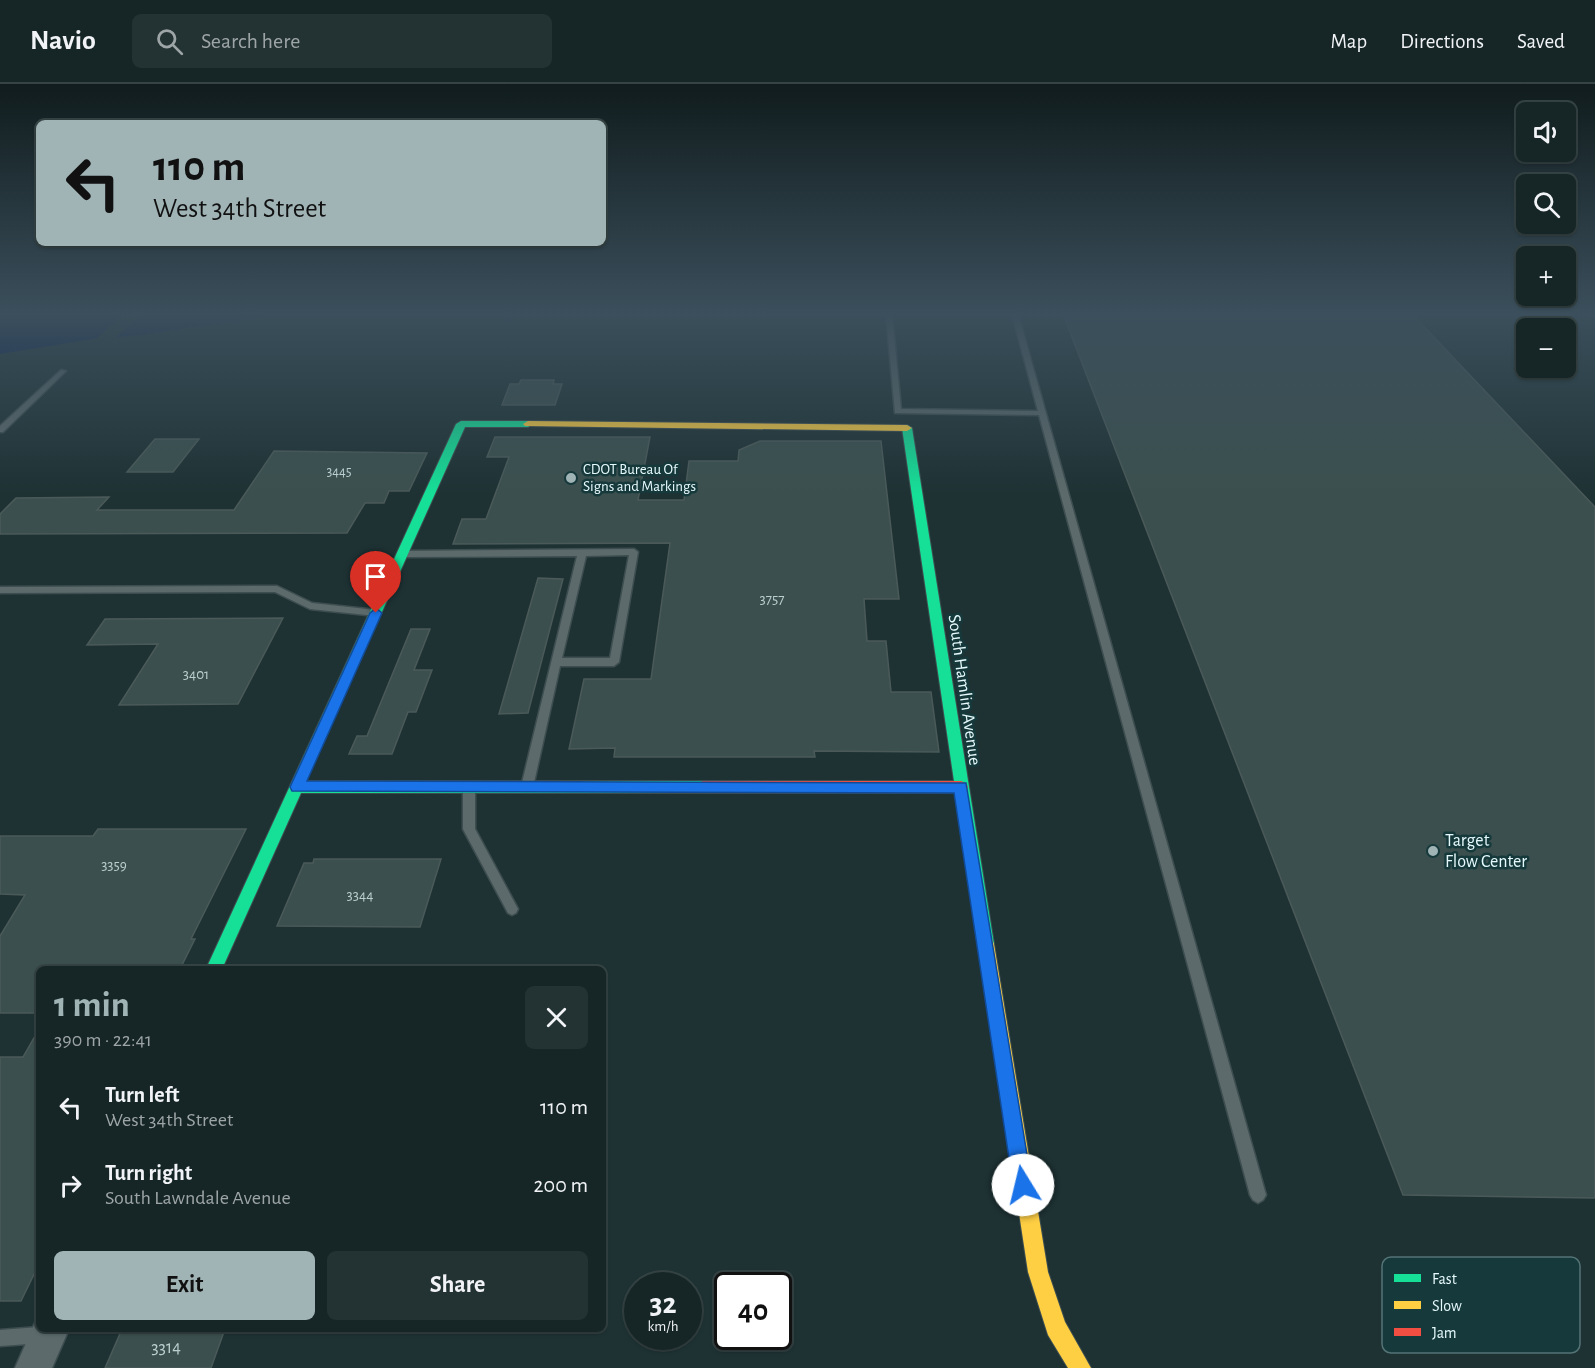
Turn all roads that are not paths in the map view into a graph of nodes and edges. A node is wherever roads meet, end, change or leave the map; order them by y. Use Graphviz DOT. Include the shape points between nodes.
graph roads {
  1 [pos="60,374"];
  2 [pos="894,374"];
  3 [pos="1031,374"];
  4 [pos="1042,413"];
  5 [pos="0,430"];
  6 [pos="582,553"];
  7 [pos="403,554"];
  8 [pos="0,590"];
  9 [pos="376,613"];
  10 [pos="556,662"];
  11 [pos="297,787"];
  12 [pos="469,787"];
  13 [pos="527,787"];
  14 [pos="961,787"];
  15 [pos="513,909"];
  16 [pos="215,966"];
  17 [pos="1258,1195"];
  18 [pos="50,1332"];
  19 [pos="0,1338"];
  20 [pos="33,1368"];
  21 [pos="1080,1368"];
  1 -- 5 [label="lane"];
  2 -- 4 [label="lane" via="898,411"];
  3 -- 4 [label="lane"];
  4 -- 17 [label="lane"];
  6 -- 7 [label="lane"];
  6 -- 10 [label="lane"];
  6 -- 10 [label="lane" via="634,552 614,662"];
  7 -- 9 [label="street"];
  7 -- 14 [label="street, South Hamlin Avenue" via="461,424 907,426"];
  8 -- 9 [label="lane" via="277,589 310,606"];
  9 -- 11 [label="street"];
  10 -- 13 [label="lane"];
  11 -- 12 [label="street"];
  11 -- 16 [label="street"];
  12 -- 13 [label="street"];
  12 -- 15 [label="lane" via="469,829"];
  13 -- 14 [label="street"];
  14 -- 21 [label="street, South Hamlin Avenue" via="1034,1255 1061,1353"];
  18 -- 19 [label="lane"];
  18 -- 20 [label="street"];
}
